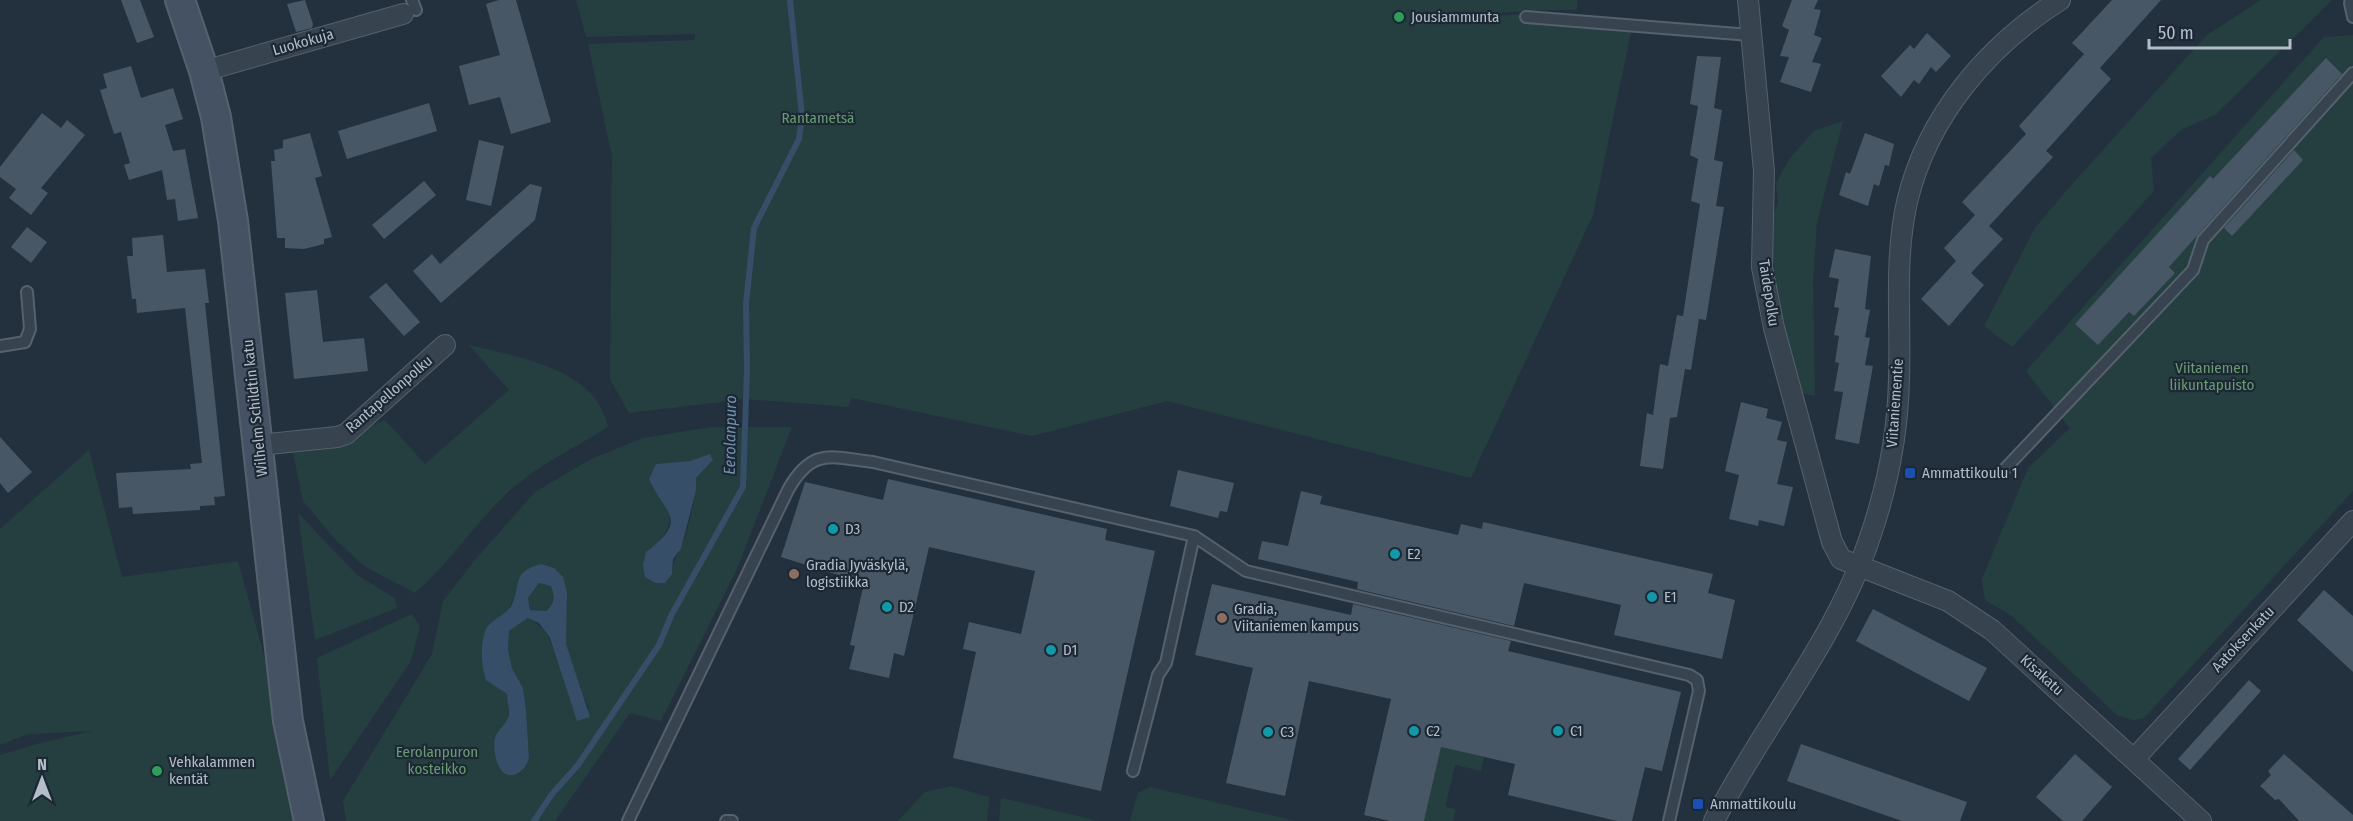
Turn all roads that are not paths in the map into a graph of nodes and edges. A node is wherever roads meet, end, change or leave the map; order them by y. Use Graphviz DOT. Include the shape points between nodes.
graph roads {
  1 [pos="180,0"];
  2 [pos="1748,0"];
  3 [pos="2060,0"];
  4 [pos="2350,3"];
  5 [pos="410,8"];
  6 [pos="1526,17"];
  7 [pos="2353,17"];
  8 [pos="1750,35"];
  9 [pos="204,71"];
  10 [pos="2353,73"];
  11 [pos="27,292"];
  12 [pos="0,346"];
  13 [pos="444,350"];
  14 [pos="259,445"];
  15 [pos="2001,473"];
  16 [pos="2353,521"];
  17 [pos="1194,536"];
  18 [pos="1859,566"];
  19 [pos="2135,758"];
  20 [pos="1133,771"];
  21 [pos="309,821"];
  22 [pos="628,821"];
  23 [pos="726,821"];
  24 [pos="732,821"];
  25 [pos="1669,821"];
  26 [pos="1714,821"];
  27 [pos="2201,821"];
  1 -- 9 [label="street, Wilhelm Schildtin katu"];
  2 -- 8 [label="street, Taidepolku"];
  3 -- 18 [label="street, Viitaniementie" via="1993,51 1957,94 1928,143 1907,201 1898,294 1896,428 1889,471"];
  4 -- 7 [label="lane"];
  5 -- 9 [label="street, Luokokuja"];
  6 -- 8 [label="lane"];
  8 -- 18 [label="street, Taidepolku" via="1764,171 1762,267 1774,328 1832,542 1841,559"];
  9 -- 14 [label="street, Wilhelm Schildtin katu" via="216,117 233,221"];
  10 -- 15 [label="lane" via="2203,240 2193,270"];
  11 -- 12 [label="lane" via="30,329 25,342"];
  13 -- 14 [label="street, Rantapellonpolku" via="346,434"];
  14 -- 21 [label="street, Wilhelm Schildtin katu" via="288,721"];
  16 -- 19 [label="street, Aatoksenkatu"];
  17 -- 20 [label="lane" via="1166,663 1158,675"];
  17 -- 22 [label="lane" via="873,462 814,459 797,474 788,490"];
  17 -- 25 [label="lane" via="1246,571 1689,675 1697,680 1699,690"];
  18 -- 19 [label="street, Kisakatu" via="1947,601 1992,630"];
  18 -- 26 [label="street, Viitaniementie" via="1828,631"];
  19 -- 27 [label="street, Kisakatu"];
  23 -- 24 [label="lane"];
}
